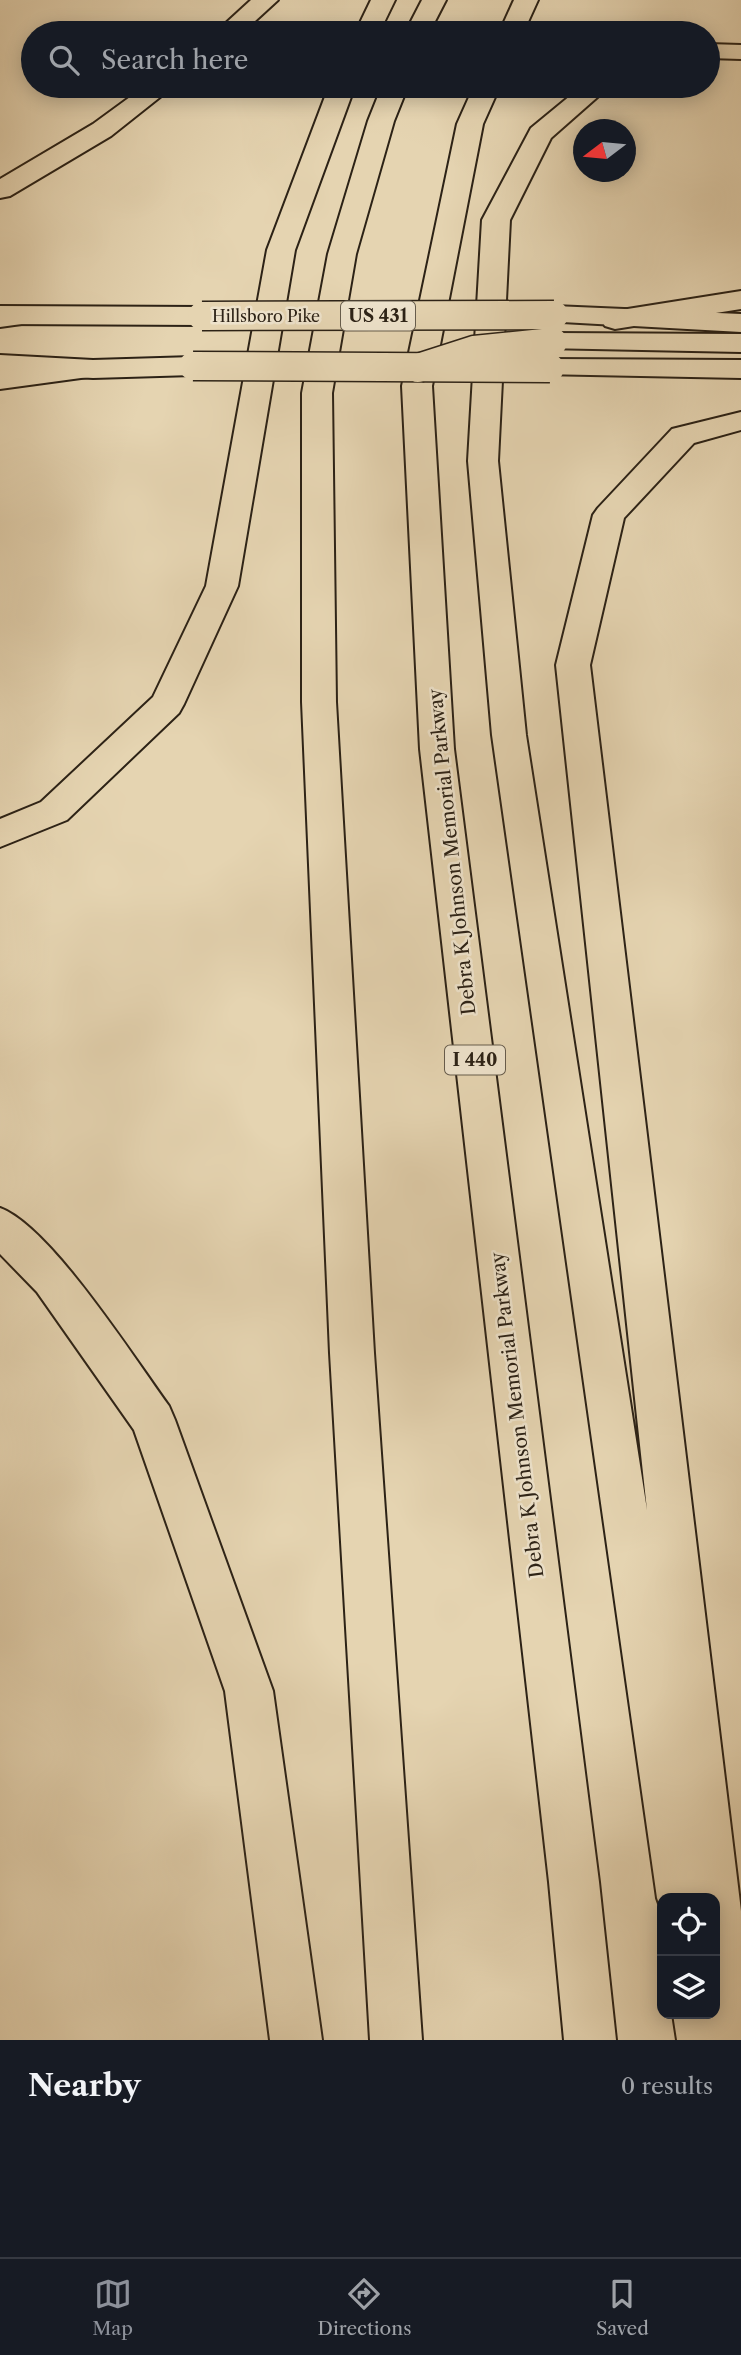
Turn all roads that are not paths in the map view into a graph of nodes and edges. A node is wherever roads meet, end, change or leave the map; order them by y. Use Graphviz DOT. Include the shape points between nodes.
graph roads {
  1 [pos="267,0"];
  2 [pos="383,0"];
  3 [pos="434,0"];
  4 [pos="526,0"];
  5 [pos="242,21"];
  6 [pos="373,21"];
  7 [pos="423,21"];
  8 [pos="516,21"];
  9 [pos="720,51"];
  10 [pos="741,52"];
  11 [pos="144,98"];
  12 [pos="338,98"];
  13 [pos="390,98"];
  14 [pos="482,98"];
  15 [pos="583,98"];
  16 [pos="0,190"];
  17 [pos="741,300"];
  18 [pos="9,317"];
  19 [pos="615,320"];
  20 [pos="741,323"];
  21 [pos="552,342"];
  22 [pos="741,343"];
  23 [pos="0,364"];
  24 [pos="93,369"];
  25 [pos="741,369"];
  26 [pos="0,380"];
  27 [pos="741,421"];
  28 [pos="0,834"];
  29 [pos="0,1226"];
  30 [pos="681,1893"];
  31 [pos="713,1893"];
  32 [pos="720,1951"];
  33 [pos="700,2019"];
  34 [pos="296,2040"];
  35 [pos="396,2040"];
  36 [pos="590,2040"];
  37 [pos="703,2040"];
  38 [pos="730,2040"];
  1 -- 5 [label="main road"];
  2 -- 6 [label="main road"];
  3 -- 7 [label="main road"];
  4 -- 8 [label="main road"];
  9 -- 10 [label="main road"];
  11 -- 16 [label="main road" via="102,130"];
  12 -- 28 [label="main road" via="281,250 222,586 167,704 54,811"];
  13 -- 35 [label="main road" via="342,254 317,393 319,702 352,1353"];
  14 -- 36 [label="main road, Debra K Johnson Memorial Parkway / I 440" via="470,124 417,386 437,749"];
  15 -- 30 [label="main road" via="540,134 496,220 483,461 509,735"];
  17 -- 19 [label="main road"];
  18 -- 21 [label="main road, Hillsboro Pike / US 431, bridge" via="202,316"];
  19 -- 20 [label="main road, Hillsboro Pike / US 431"];
  19 -- 21 [label="main road, Hillsboro Pike / US 431"];
  21 -- 22 [label="main road"];
  21 -- 24 [label="main road, Hillsboro Pike / US 431, bridge" via="418,368"];
  21 -- 25 [label="main road, Hillsboro Pike / US 431"];
  23 -- 24 [label="main road, Hillsboro Pike / US 431"];
  24 -- 26 [label="main road"];
  27 -- 31 [label="main road" via="684,436 609,515 573,665"];
  29 -- 34 [label="main road" via="52,1279 158,1433 250,1691"];
  32 -- 38 [label="main road"];
  33 -- 37 [label="main road"];
}
